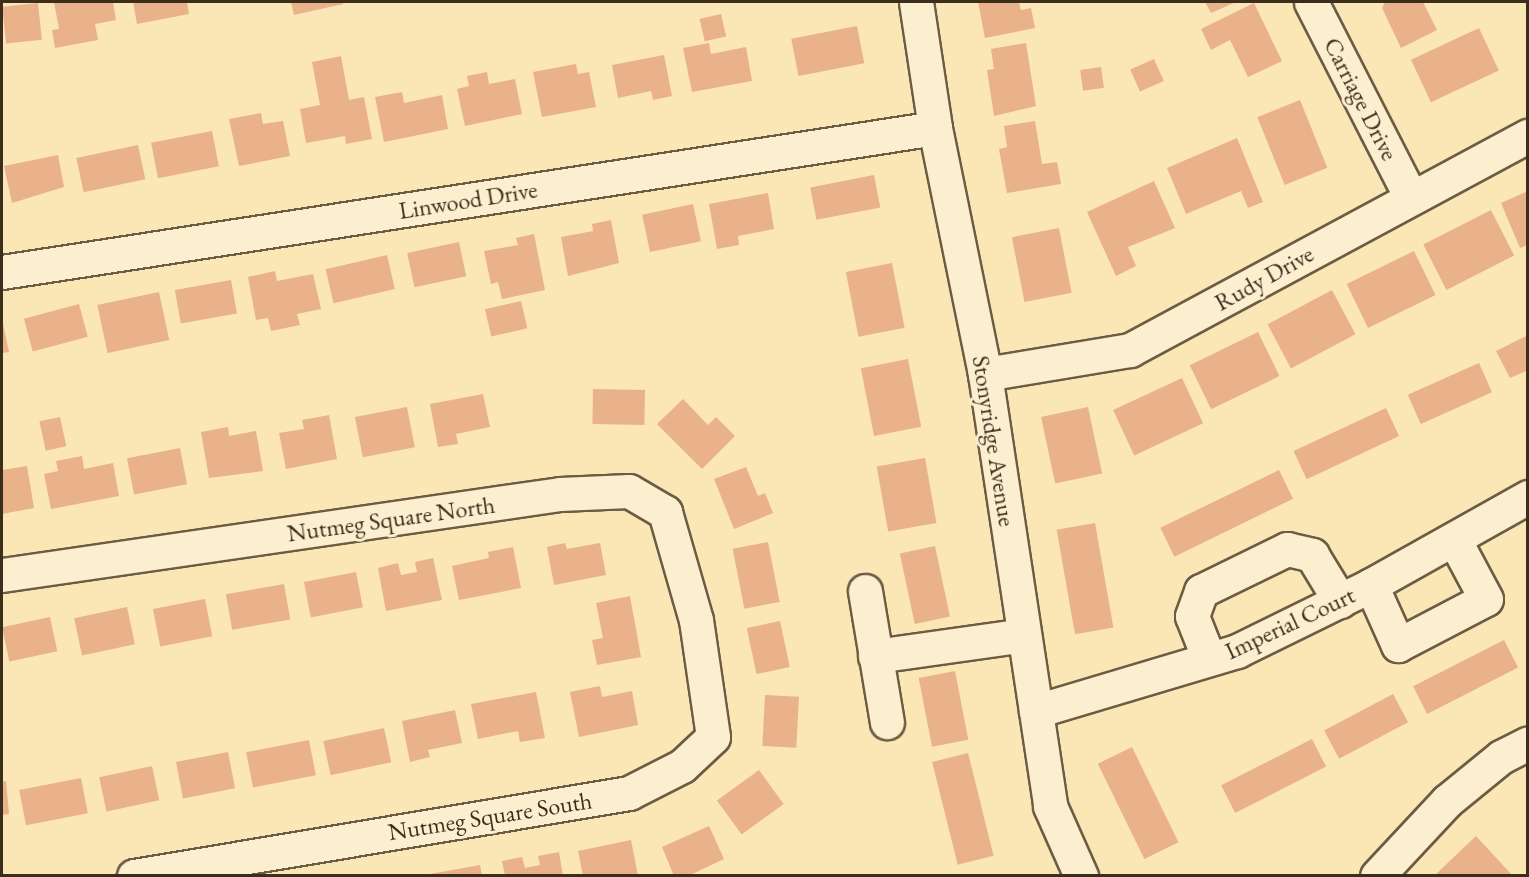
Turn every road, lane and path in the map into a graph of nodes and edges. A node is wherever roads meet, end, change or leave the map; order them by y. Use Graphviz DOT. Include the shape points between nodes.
graph roads {
  1 [pos="916,2"];
  2 [pos="1311,2"];
  3 [pos="935,128"];
  4 [pos="1527,136"];
  5 [pos="1411,197"];
  6 [pos="2,272"];
  7 [pos="985,374"];
  8 [pos="1527,497"];
  9 [pos="1454,539"];
  10 [pos="2,575"];
  11 [pos="1371,585"];
  12 [pos="865,591"];
  13 [pos="1340,601"];
  14 [pos="696,620"];
  15 [pos="1024,635"];
  16 [pos="875,656"];
  17 [pos="1209,659"];
  18 [pos="1036,711"];
  19 [pos="887,722"];
  20 [pos="1527,743"];
  21 [pos="134,876"];
  22 [pos="1081,876"];
  23 [pos="1377,876"];
  1 -- 3 [label="street, Stonyridge Avenue"];
  2 -- 5 [label="street, Carriage Drive"];
  3 -- 6 [label="street, Linwood Drive"];
  3 -- 7 [label="street, Stonyridge Avenue"];
  4 -- 5 [label="street, Rudy Drive"];
  5 -- 7 [label="street, Rudy Drive" via="1130,351"];
  7 -- 15 [label="street, Stonyridge Avenue"];
  8 -- 9 [label="street, Imperial Court"];
  9 -- 11 [label="street, Imperial Court"];
  9 -- 11 [label="street" via="1485,599 1398,645"];
  10 -- 14 [label="street, Nutmeg Square North" via="560,494 629,491 665,512"];
  11 -- 13 [label="street, Imperial Court"];
  12 -- 16 [label="street"];
  13 -- 17 [label="street, Imperial Court"];
  13 -- 17 [label="street" via="1312,555 1287,549 1201,591 1192,616"];
  14 -- 21 [label="street, Nutmeg Square South" via="713,737 682,766 629,793"];
  15 -- 16 [label="street"];
  15 -- 18 [label="street, Stonyridge Avenue"];
  16 -- 19 [label="street"];
  17 -- 18 [label="street, Imperial Court"];
  18 -- 22 [label="street, Stonyridge Avenue" via="1050,806"];
  20 -- 23 [label="street" via="1501,757 1447,801"];
}
